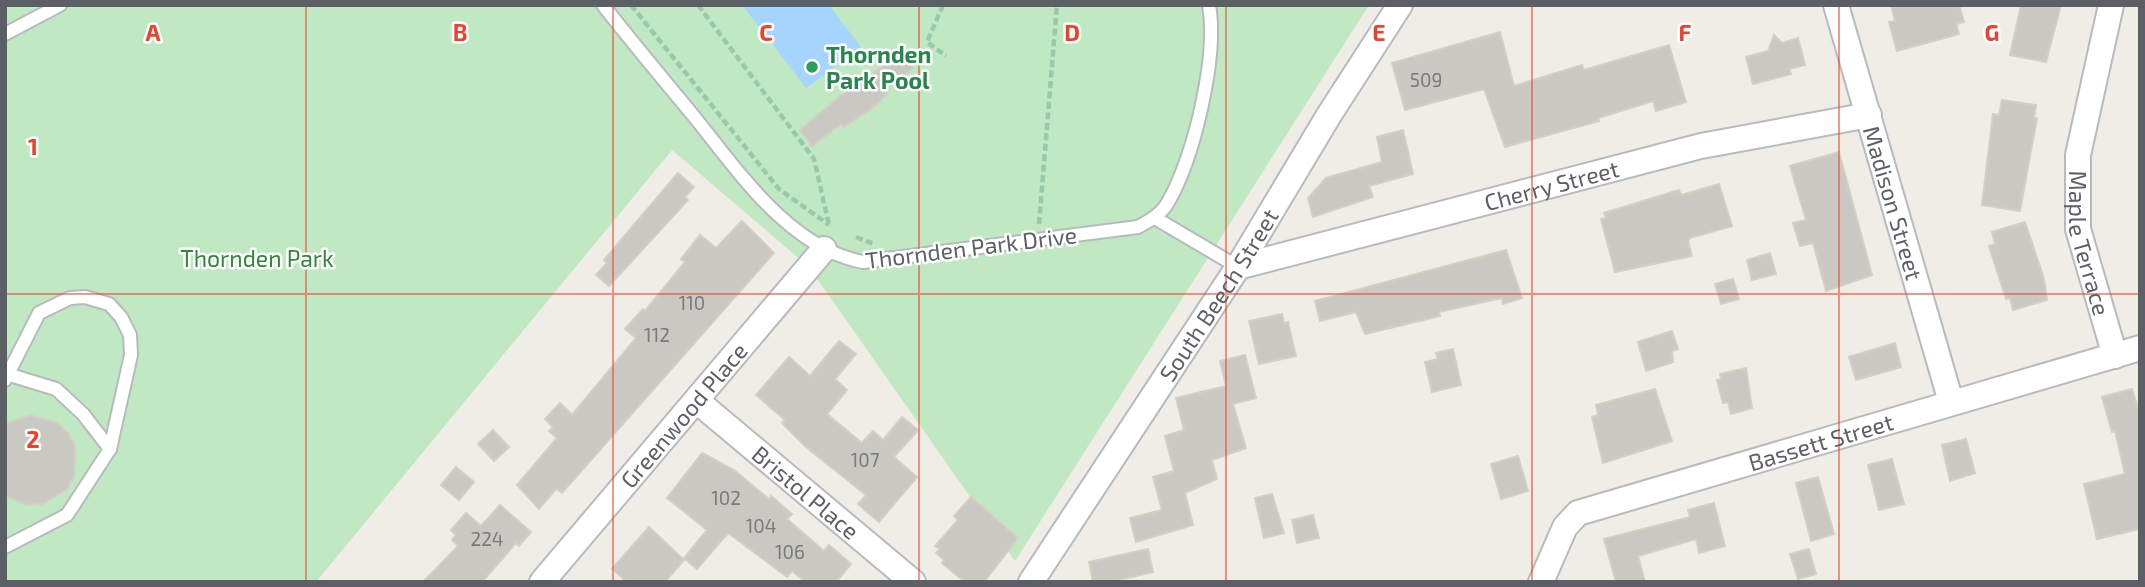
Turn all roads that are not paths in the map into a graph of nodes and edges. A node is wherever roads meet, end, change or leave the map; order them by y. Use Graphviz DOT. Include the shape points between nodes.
graph roads {
  1 [pos="60,5"];
  2 [pos="603,5"];
  3 [pos="1209,5"];
  4 [pos="1401,5"];
  5 [pos="1836,5"];
  6 [pos="2111,5"];
  7 [pos="5,34"];
  8 [pos="1869,116"];
  9 [pos="1155,218"];
  10 [pos="824,249"];
  11 [pos="1238,267"];
  12 [pos="2140,348"];
  13 [pos="2115,356"];
  14 [pos="8,378"];
  15 [pos="697,401"];
  16 [pos="1951,402"];
  17 [pos="110,449"];
  18 [pos="5,547"];
  19 [pos="542,582"];
  20 [pos="913,582"];
  21 [pos="1031,582"];
  22 [pos="1541,582"];
  1 -- 7 [label="lane"];
  2 -- 10 [label="lane, Thornden Park Drive" via="756,192"];
  3 -- 9 [label="lane" via="1208,68 1188,158"];
  4 -- 11 [label="street, South Beech Street"];
  5 -- 8 [label="street, Madison Street"];
  6 -- 13 [label="street, Maple Terrace" via="2078,155 2078,229"];
  8 -- 11 [label="street, Cherry Street" via="1701,146"];
  8 -- 16 [label="street, Madison Street"];
  9 -- 10 [label="lane, Thornden Park Drive" via="1138,227 863,262"];
  9 -- 11 [label="lane"];
  10 -- 15 [label="street, Greenwood Place"];
  11 -- 21 [label="street, South Beech Street"];
  12 -- 13 [label="street, Bassett Street"];
  13 -- 16 [label="street, Bassett Street"];
  14 -- 17 [label="lane" via="56,389"];
  14 -- 17 [label="lane" via="39,313 69,298 109,304 126,326 131,345"];
  15 -- 19 [label="street, Greenwood Place"];
  15 -- 20 [label="street, Bristol Place"];
  16 -- 22 [label="street, Bassett Street" via="1578,513 1565,527"];
  17 -- 18 [label="lane" via="67,515"];
}
